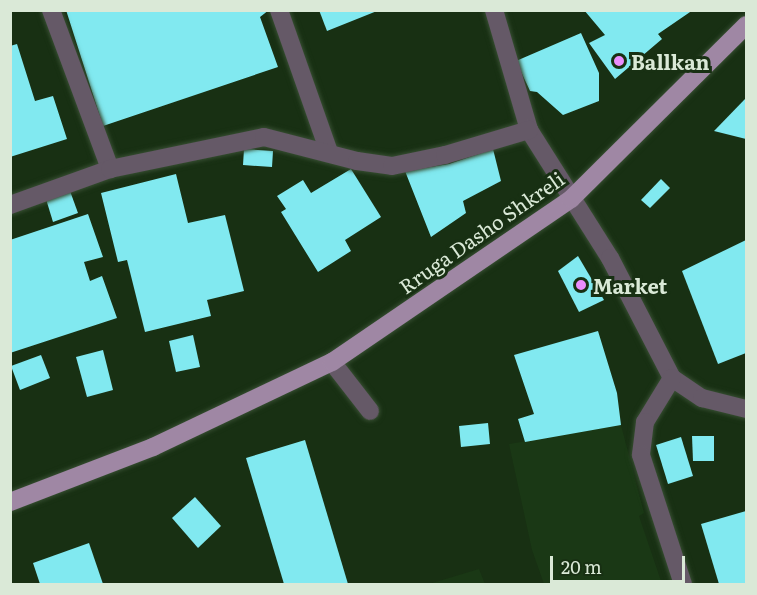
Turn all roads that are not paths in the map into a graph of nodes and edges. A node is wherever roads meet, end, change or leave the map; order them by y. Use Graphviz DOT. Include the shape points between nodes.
graph roads {
  1 [pos="51,10"];
  2 [pos="279,10"];
  3 [pos="494,10"];
  4 [pos="747,25"];
  5 [pos="529,130"];
  6 [pos="329,152"];
  7 [pos="110,169"];
  8 [pos="571,199"];
  9 [pos="10,204"];
  10 [pos="332,362"];
  11 [pos="672,378"];
  12 [pos="747,409"];
  13 [pos="370,411"];
  14 [pos="10,502"];
  15 [pos="683,585"];
  1 -- 7 [label="street"];
  2 -- 6 [label="street"];
  3 -- 5 [label="street"];
  4 -- 8 [label="main road, Rruga Dasho Shkreli"];
  5 -- 6 [label="street" via="392,166"];
  5 -- 8 [label="street"];
  6 -- 7 [label="street" via="264,137"];
  7 -- 9 [label="street"];
  8 -- 10 [label="main road, Rruga Dasho Shkreli"];
  8 -- 11 [label="street" via="620,275"];
  10 -- 13 [label="street"];
  10 -- 14 [label="main road, Rruga Dasho Shkreli" via="153,447"];
  11 -- 12 [label="street" via="702,398"];
  11 -- 15 [label="street" via="645,422 641,455"];
}
